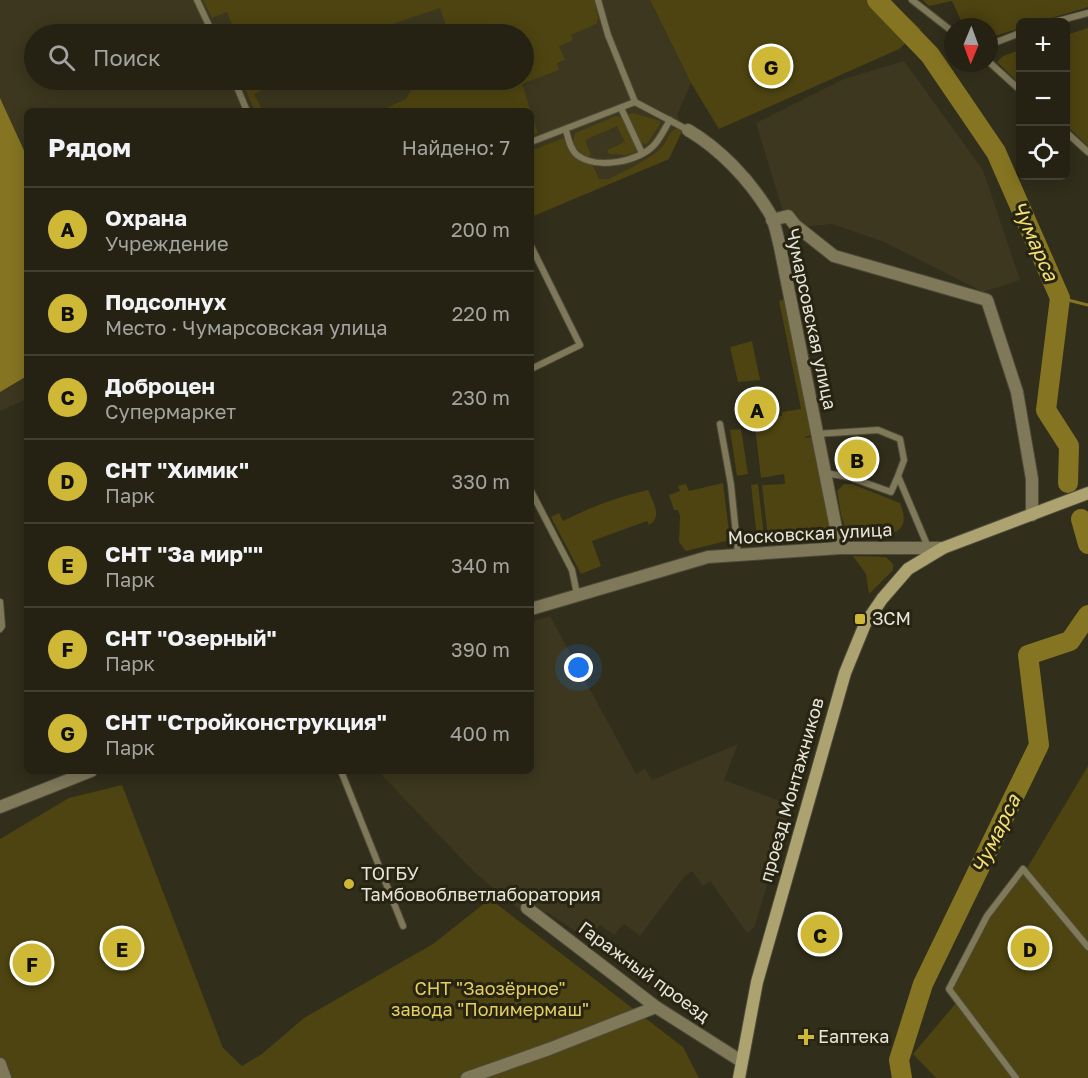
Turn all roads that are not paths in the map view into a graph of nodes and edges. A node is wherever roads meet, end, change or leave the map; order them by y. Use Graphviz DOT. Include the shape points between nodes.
graph roads {
  1 [pos="197,0"];
  2 [pos="598,0"];
  3 [pos="912,0"];
  4 [pos="1088,13"];
  5 [pos="1069,18"];
  6 [pos="208,24"];
  7 [pos="944,25"];
  8 [pos="1016,35"];
  9 [pos="998,42"];
  10 [pos="998,70"];
  11 [pos="1016,86"];
  12 [pos="238,90"];
  13 [pos="635,102"];
  14 [pos="245,108"];
  15 [pos="621,108"];
  16 [pos="670,120"];
  17 [pos="566,130"];
  18 [pos="688,130"];
  19 [pos="1070,137"];
  20 [pos="534,142"];
  21 [pos="642,153"];
  22 [pos="1088,153"];
  23 [pos="772,220"];
  24 [pos="534,252"];
  25 [pos="534,368"];
  26 [pos="720,424"];
  27 [pos="816,434"];
  28 [pos="825,473"];
  29 [pos="898,476"];
  30 [pos="1088,493"];
  31 [pos="534,496"];
  32 [pos="1032,515"];
  33 [pos="928,547"];
  34 [pos="840,548"];
  35 [pos="943,548"];
  36 [pos="738,554"];
  37 [pos="577,594"];
  38 [pos="0,602"];
  39 [pos="534,608"];
  40 [pos="0,629"];
  41 [pos="83,774"];
  42 [pos="342,774"];
  43 [pos="0,807"];
  44 [pos="527,908"];
  45 [pos="403,926"];
  46 [pos="1088,947"];
  47 [pos="656,1007"];
  48 [pos="741,1061"];
  49 [pos="0,1064"];
  50 [pos="5,1078"];
  51 [pos="467,1078"];
  52 [pos="739,1078"];
  53 [pos="1016,1078"];
  1 -- 6 [label="lane"];
  2 -- 13 [label="lane"];
  3 -- 7 [label="lane"];
  4 -- 5 [label="lane"];
  8 -- 9 [label="lane"];
  10 -- 11 [label="lane"];
  12 -- 14 [label="lane"];
  13 -- 15 [label="lane"];
  13 -- 16 [label="lane"];
  15 -- 17 [label="lane"];
  15 -- 21 [label="lane"];
  16 -- 18 [label="lane"];
  16 -- 21 [label="lane" via="655,144"];
  17 -- 20 [label="lane"];
  17 -- 21 [label="lane" via="572,149 582,158 621,163"];
  18 -- 23 [label="street, Чумарсовская улица" via="737,170"];
  19 -- 22 [label="lane"];
  23 -- 27 [label="street, Чумарсовская улица"];
  23 -- 32 [label="street" via="788,216 834,256 987,300 1017,392 1032,479"];
  24 -- 25 [label="lane" via="580,345"];
  26 -- 36 [label="lane"];
  27 -- 28 [label="street, Чумарсовская улица"];
  27 -- 29 [label="lane" via="878,430 900,439 904,460"];
  28 -- 29 [label="lane" via="891,492"];
  28 -- 34 [label="street, Чумарсовская улица"];
  29 -- 33 [label="lane"];
  30 -- 32 [label="main road, Московская улица"];
  31 -- 37 [label="lane" via="572,570"];
  32 -- 35 [label="main road, Московская улица"];
  33 -- 34 [label="street, Московская улица"];
  33 -- 35 [label="street, Московская улица"];
  34 -- 36 [label="street, Московская улица"];
  35 -- 48 [label="main road, проезд Монтажников" via="898,579 865,624 849,660 757,982"];
  36 -- 37 [label="street, Московская улица" via="708,557"];
  37 -- 39 [label="street, Московская улица"];
  38 -- 40 [label="lane"];
  41 -- 43 [label="street"];
  42 -- 45 [label="lane"];
  44 -- 47 [label="street, Гаражный проезд"];
  46 -- 53 [label="lane" via="1023,869 987,916 949,989"];
  47 -- 48 [label="street, Гаражный проезд"];
  47 -- 51 [label="street"];
  48 -- 52 [label="main road, проезд Монтажников"];
  49 -- 50 [label="street"];
}
